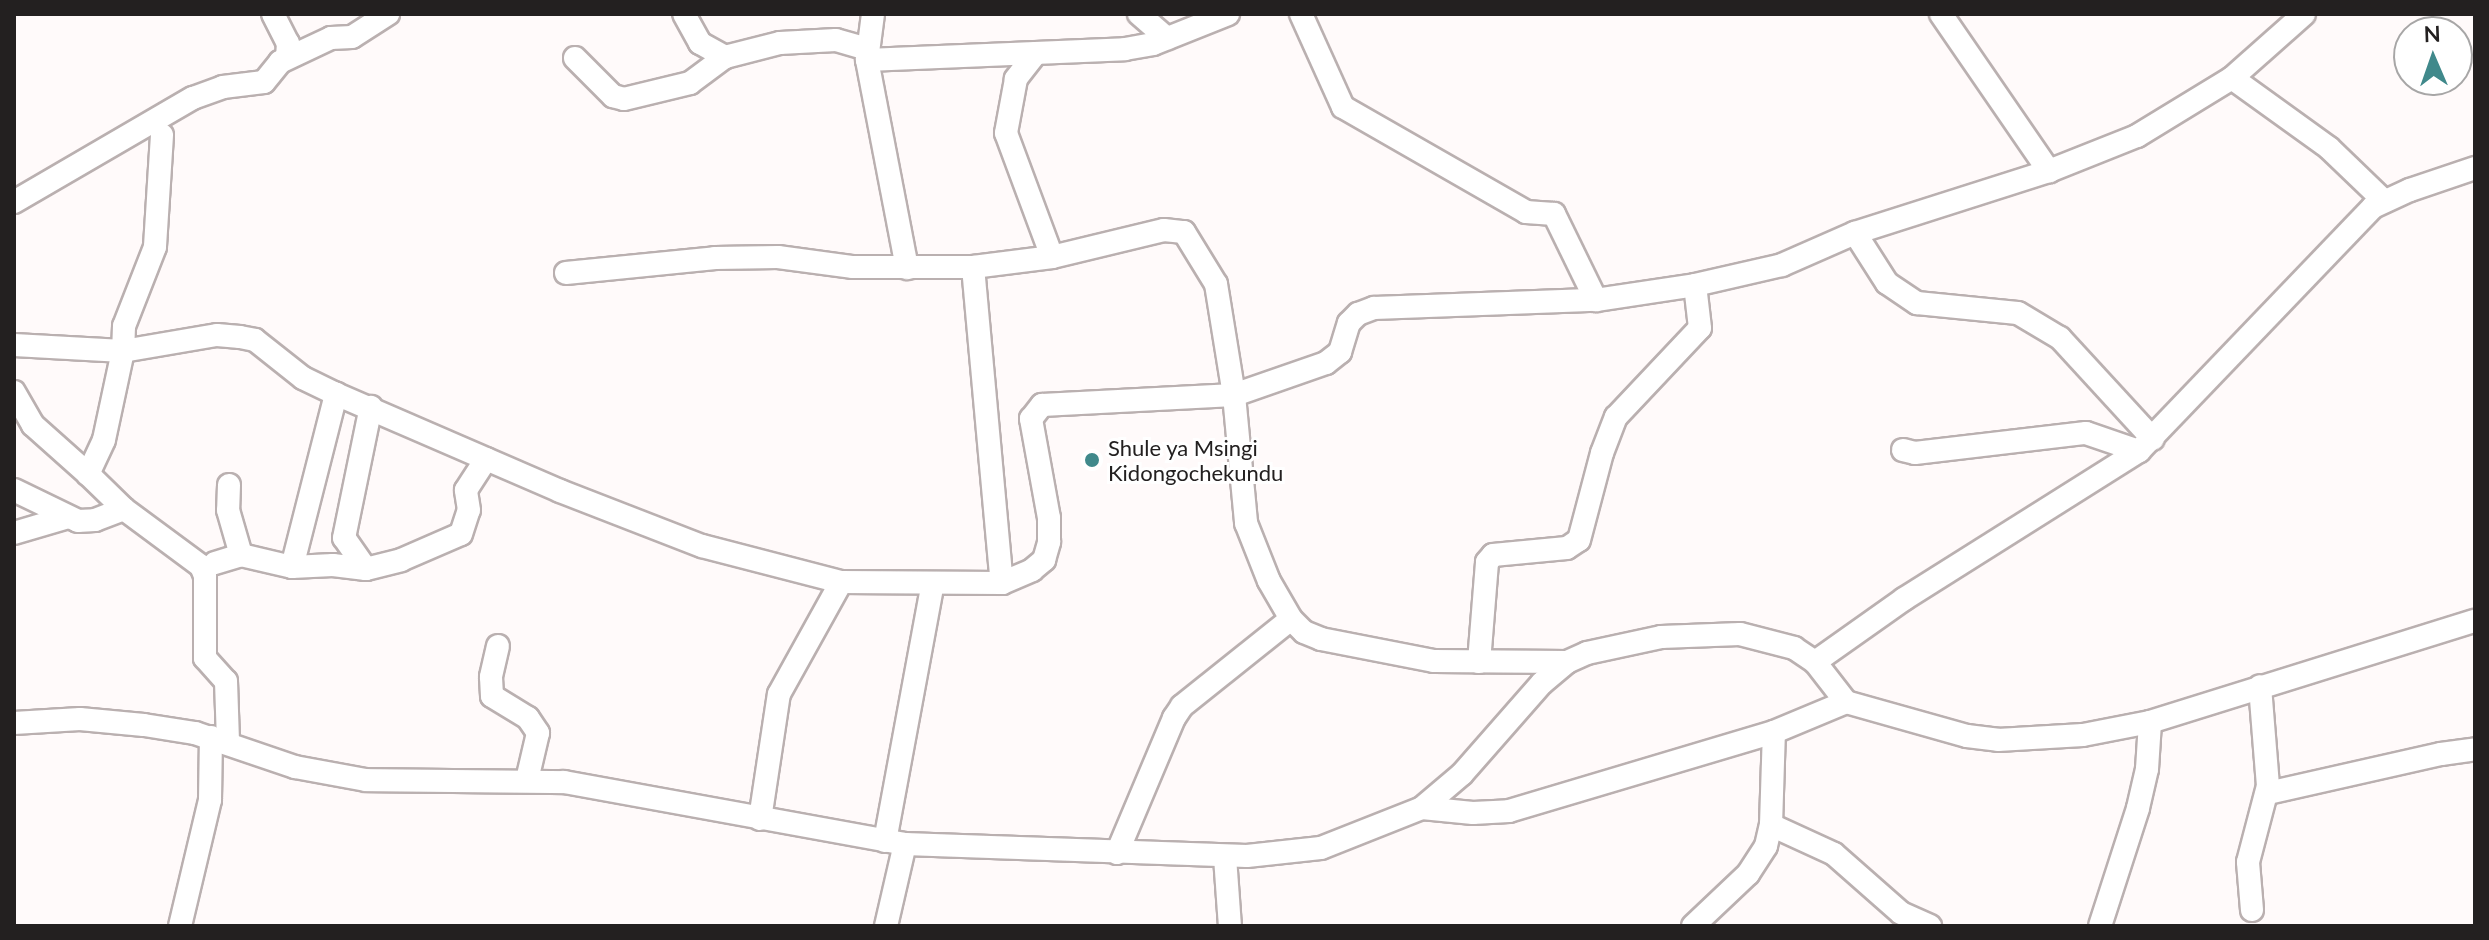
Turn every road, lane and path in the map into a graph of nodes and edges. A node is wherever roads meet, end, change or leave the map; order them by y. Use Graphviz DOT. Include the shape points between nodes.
graph roads {
  1 [pos="273,14"];
  2 [pos="388,14"];
  3 [pos="684,14"];
  4 [pos="873,14"];
  5 [pos="1139,14"];
  6 [pos="1228,14"];
  7 [pos="1301,14"];
  8 [pos="1941,14"];
  9 [pos="2304,14"];
  10 [pos="1167,38"];
  11 [pos="1036,53"];
  12 [pos="867,55"];
  13 [pos="725,57"];
  14 [pos="287,58"];
  15 [pos="575,58"];
  16 [pos="2232,78"];
  17 [pos="162,135"];
  18 [pos="2475,168"];
  19 [pos="2049,171"];
  20 [pos="2384,201"];
  21 [pos="14,202"];
  22 [pos="1855,233"];
  23 [pos="1052,257"];
  24 [pos="973,267"];
  25 [pos="907,268"];
  26 [pos="566,273"];
  27 [pos="1695,285"];
  28 [pos="1596,300"];
  29 [pos="14,345"];
  30 [pos="123,351"];
  31 [pos="14,392"];
  32 [pos="336,394"];
  33 [pos="1234,395"];
  34 [pos="371,407"];
  35 [pos="2146,445"];
  36 [pos="1903,450"];
  37 [pos="486,459"];
  38 [pos="88,474"];
  39 [pos="229,485"];
  40 [pos="14,490"];
  41 [pos="124,509"];
  42 [pos="68,517"];
  43 [pos="14,533"];
  44 [pos="241,555"];
  45 [pos="215,563"];
  46 [pos="292,567"];
  47 [pos="366,569"];
  48 [pos="841,582"];
  49 [pos="933,583"];
  50 [pos="1002,583"];
  51 [pos="1291,619"];
  52 [pos="2475,621"];
  53 [pos="498,646"];
  54 [pos="1479,662"];
  55 [pos="1567,662"];
  56 [pos="1815,662"];
  57 [pos="2260,686"];
  58 [pos="1846,702"];
  59 [pos="2150,722"];
  60 [pos="14,723"];
  61 [pos="1774,732"];
  62 [pos="220,740"];
  63 [pos="2475,749"];
  64 [pos="527,780"];
  65 [pos="2268,793"];
  66 [pos="1422,808"];
  67 [pos="760,819"];
  68 [pos="1771,825"];
  69 [pos="895,843"];
  70 [pos="1117,853"];
  71 [pos="1225,857"];
  72 [pos="2252,910"];
  73 [pos="180,926"];
  74 [pos="886,926"];
  75 [pos="1230,926"];
  76 [pos="1693,926"];
  77 [pos="1930,926"];
  78 [pos="2100,926"];
  1 -- 14 [label="street" via="288,43"];
  2 -- 14 [label="street" via="352,37 331,38"];
  3 -- 13 [label="street" via="700,43"];
  4 -- 12 [label="street"];
  5 -- 10 [label="street"];
  6 -- 10 [label="street"];
  7 -- 28 [label="street" via="1343,107 1526,212 1554,214"];
  8 -- 19 [label="street"];
  9 -- 16 [label="street"];
  10 -- 11 [label="street" via="1125,49"];
  11 -- 12 [label="street"];
  11 -- 23 [label="street" via="1016,79 1006,133"];
  12 -- 13 [label="street" via="836,40 802,40"];
  12 -- 25 [label="street"];
  13 -- 15 [label="street" via="694,82 624,99 613,96"];
  14 -- 21 [label="street" via="264,82 223,87 193,98"];
  16 -- 19 [label="street" via="2137,136"];
  16 -- 20 [label="street" via="2329,148"];
  17 -- 30 [label="street" via="155,247 124,326"];
  18 -- 20 [label="street"];
  19 -- 22 [label="street"];
  20 -- 35 [label="street" via="2364,215"];
  22 -- 27 [label="street" via="1782,265"];
  22 -- 35 [label="street" via="1887,283 1917,303 2018,313 2060,338"];
  23 -- 24 [label="street"];
  23 -- 33 [label="street" via="1143,234 1184,232 1216,284"];
  24 -- 25 [label="street"];
  24 -- 50 [label="street"];
  25 -- 26 [label="street" via="778,257"];
  27 -- 28 [label="street"];
  27 -- 54 [label="street" via="1700,328 1616,417 1579,540 1567,548 1493,555 1487,562"];
  28 -- 33 [label="street" via="1374,308 1353,318 1340,352 1326,363"];
  29 -- 30 [label="street"];
  30 -- 32 [label="street" via="217,335 255,340 303,378"];
  30 -- 38 [label="street" via="104,440"];
  31 -- 38 [label="street" via="33,425"];
  32 -- 34 [label="street"];
  32 -- 46 [label="street"];
  33 -- 50 [label="street" via="1052,402 1036,410 1031,419 1049,542 1044,560"];
  33 -- 51 [label="street" via="1246,523"];
  34 -- 37 [label="street"];
  34 -- 47 [label="street" via="344,538"];
  35 -- 36 [label="street" via="2086,433 1915,453"];
  35 -- 56 [label="street"];
  37 -- 47 [label="street" via="466,490 469,510 461,534"];
  37 -- 48 [label="street" via="702,546"];
  38 -- 41 [label="street"];
  39 -- 44 [label="street" via="228,510"];
  40 -- 42 [label="street"];
  41 -- 42 [label="street" via="90,522"];
  41 -- 62 [label="street" via="201,566 205,658 226,681"];
  42 -- 43 [label="street"];
  44 -- 45 [label="street"];
  44 -- 46 [label="street"];
  46 -- 47 [label="street"];
  48 -- 49 [label="street"];
  48 -- 67 [label="street" via="779,694"];
  49 -- 50 [label="street"];
  49 -- 69 [label="street"];
  51 -- 54 [label="street" via="1321,639 1434,661"];
  51 -- 70 [label="street" via="1182,706"];
  52 -- 57 [label="street"];
  53 -- 64 [label="street" via="492,696 528,718 538,733"];
  54 -- 55 [label="street"];
  55 -- 56 [label="street" via="1661,637 1740,634 1794,648"];
  55 -- 66 [label="street" via="1462,774"];
  56 -- 58 [label="street"];
  57 -- 59 [label="street"];
  57 -- 65 [label="street"];
  58 -- 59 [label="street" via="1998,740 2083,735"];
  58 -- 61 [label="street"];
  59 -- 78 [label="street" via="2138,808"];
  60 -- 62 [label="street" via="94,720"];
  61 -- 66 [label="street" via="1509,811"];
  61 -- 68 [label="street"];
  62 -- 64 [label="street" via="295,767 366,780"];
  62 -- 73 [label="street"];
  63 -- 65 [label="street"];
  64 -- 67 [label="street"];
  65 -- 72 [label="street" via="2248,862"];
  66 -- 71 [label="street" via="1321,848"];
  67 -- 69 [label="street"];
  68 -- 76 [label="street" via="1766,846 1748,874"];
  68 -- 77 [label="street" via="1834,854 1901,913"];
  69 -- 70 [label="street"];
  69 -- 74 [label="street"];
  70 -- 71 [label="street"];
  71 -- 75 [label="street"];
}
